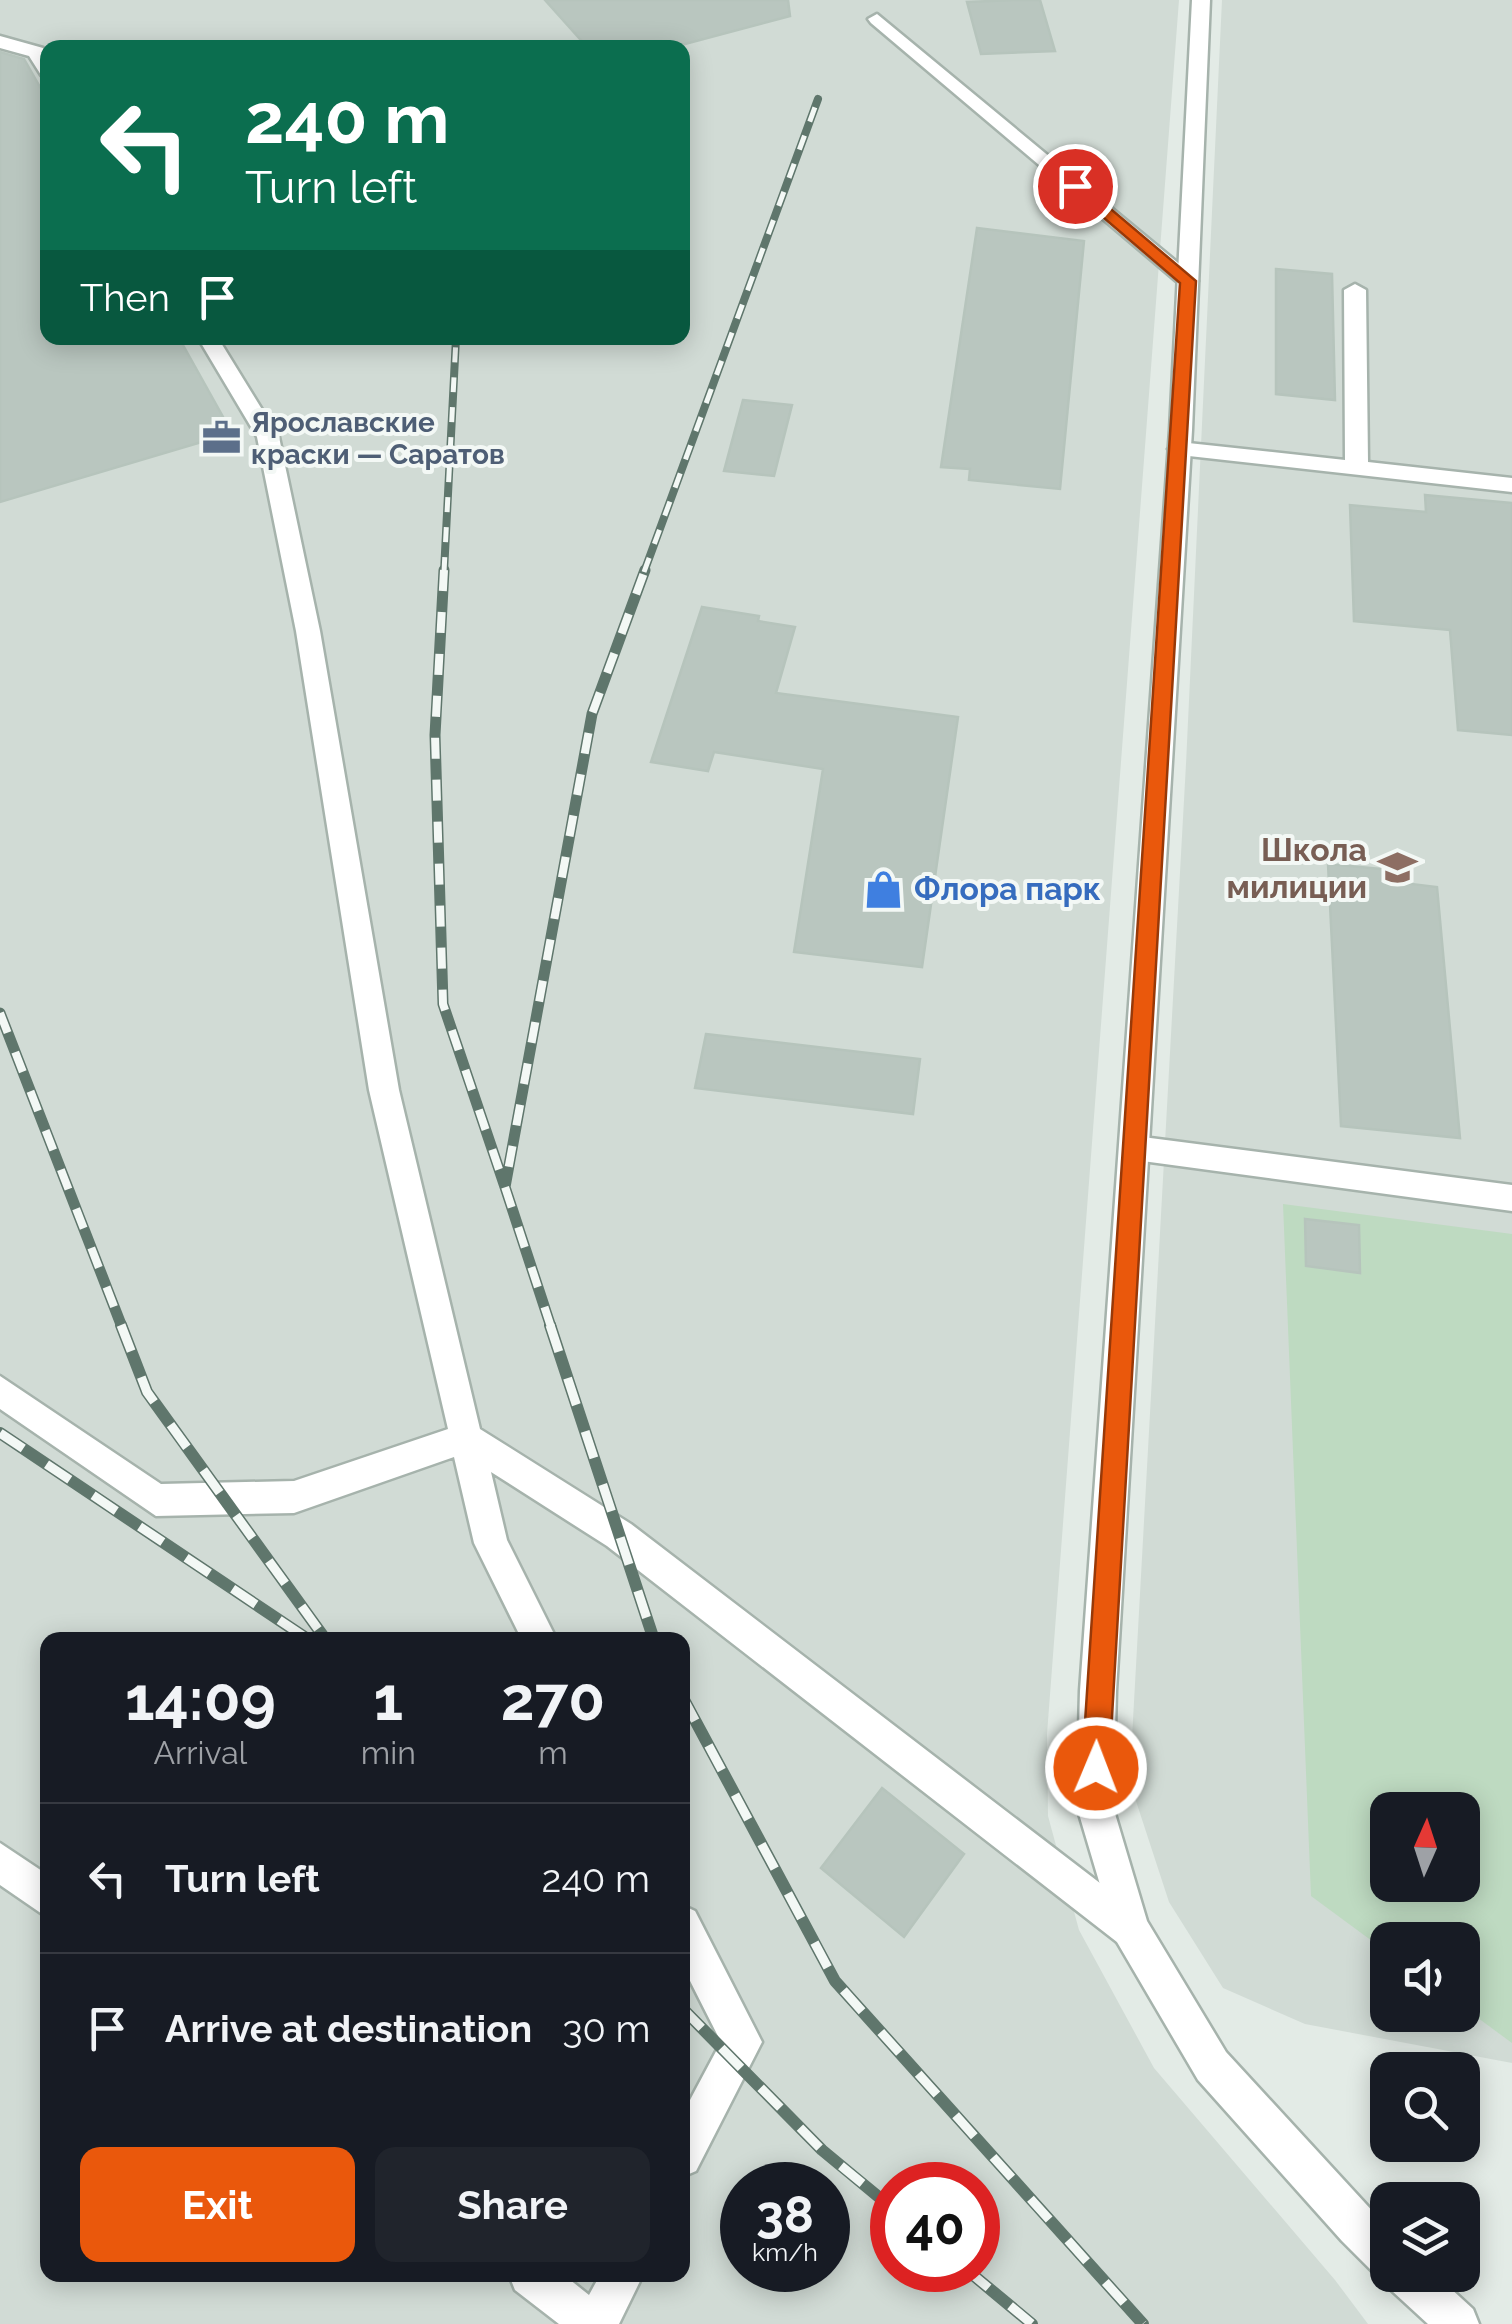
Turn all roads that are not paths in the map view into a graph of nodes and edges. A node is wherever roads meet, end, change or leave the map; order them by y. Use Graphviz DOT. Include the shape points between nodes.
graph roads {
  1 [pos="1201,0"];
  2 [pos="877,19"];
  3 [pos="0,42"];
  4 [pos="40,58"];
  5 [pos="1188,281"];
  6 [pos="1355,290"];
  7 [pos="212,345"];
  8 [pos="1178,448"];
  9 [pos="1357,470"];
  10 [pos="1512,486"];
  11 [pos="1135,1148"];
  12 [pos="1512,1198"];
  13 [pos="0,1390"];
  14 [pos="466,1438"];
  15 [pos="536,1632"];
  16 [pos="0,1862"];
  17 [pos="40,1893"];
  18 [pos="1130,1928"];
  19 [pos="690,1940"];
  20 [pos="690,2142"];
  21 [pos="1370,2241"];
  22 [pos="539,2282"];
  23 [pos="618,2282"];
  24 [pos="1424,2292"];
  25 [pos="595,2324"];
  26 [pos="1458,2324"];
  1 -- 5 [label="street"];
  2 -- 5 [label="street"];
  3 -- 4 [label="street"];
  5 -- 8 [label="street"];
  6 -- 9 [label="street"];
  7 -- 14 [label="street" via="268,437 308,631 384,1090"];
  8 -- 9 [label="street"];
  8 -- 11 [label="street"];
  9 -- 10 [label="street"];
  11 -- 12 [label="street"];
  11 -- 18 [label="street" via="1095,1807"];
  13 -- 14 [label="street" via="156,1500 294,1497"];
  14 -- 15 [label="street" via="491,1542"];
  14 -- 18 [label="street" via="619,1535"];
  16 -- 17 [label="street"];
  18 -- 21 [label="street" via="1212,2066"];
  19 -- 20 [label="street" via="742,2042"];
  22 -- 25 [label="street"];
  23 -- 25 [label="street"];
  24 -- 26 [label="street"];
}
